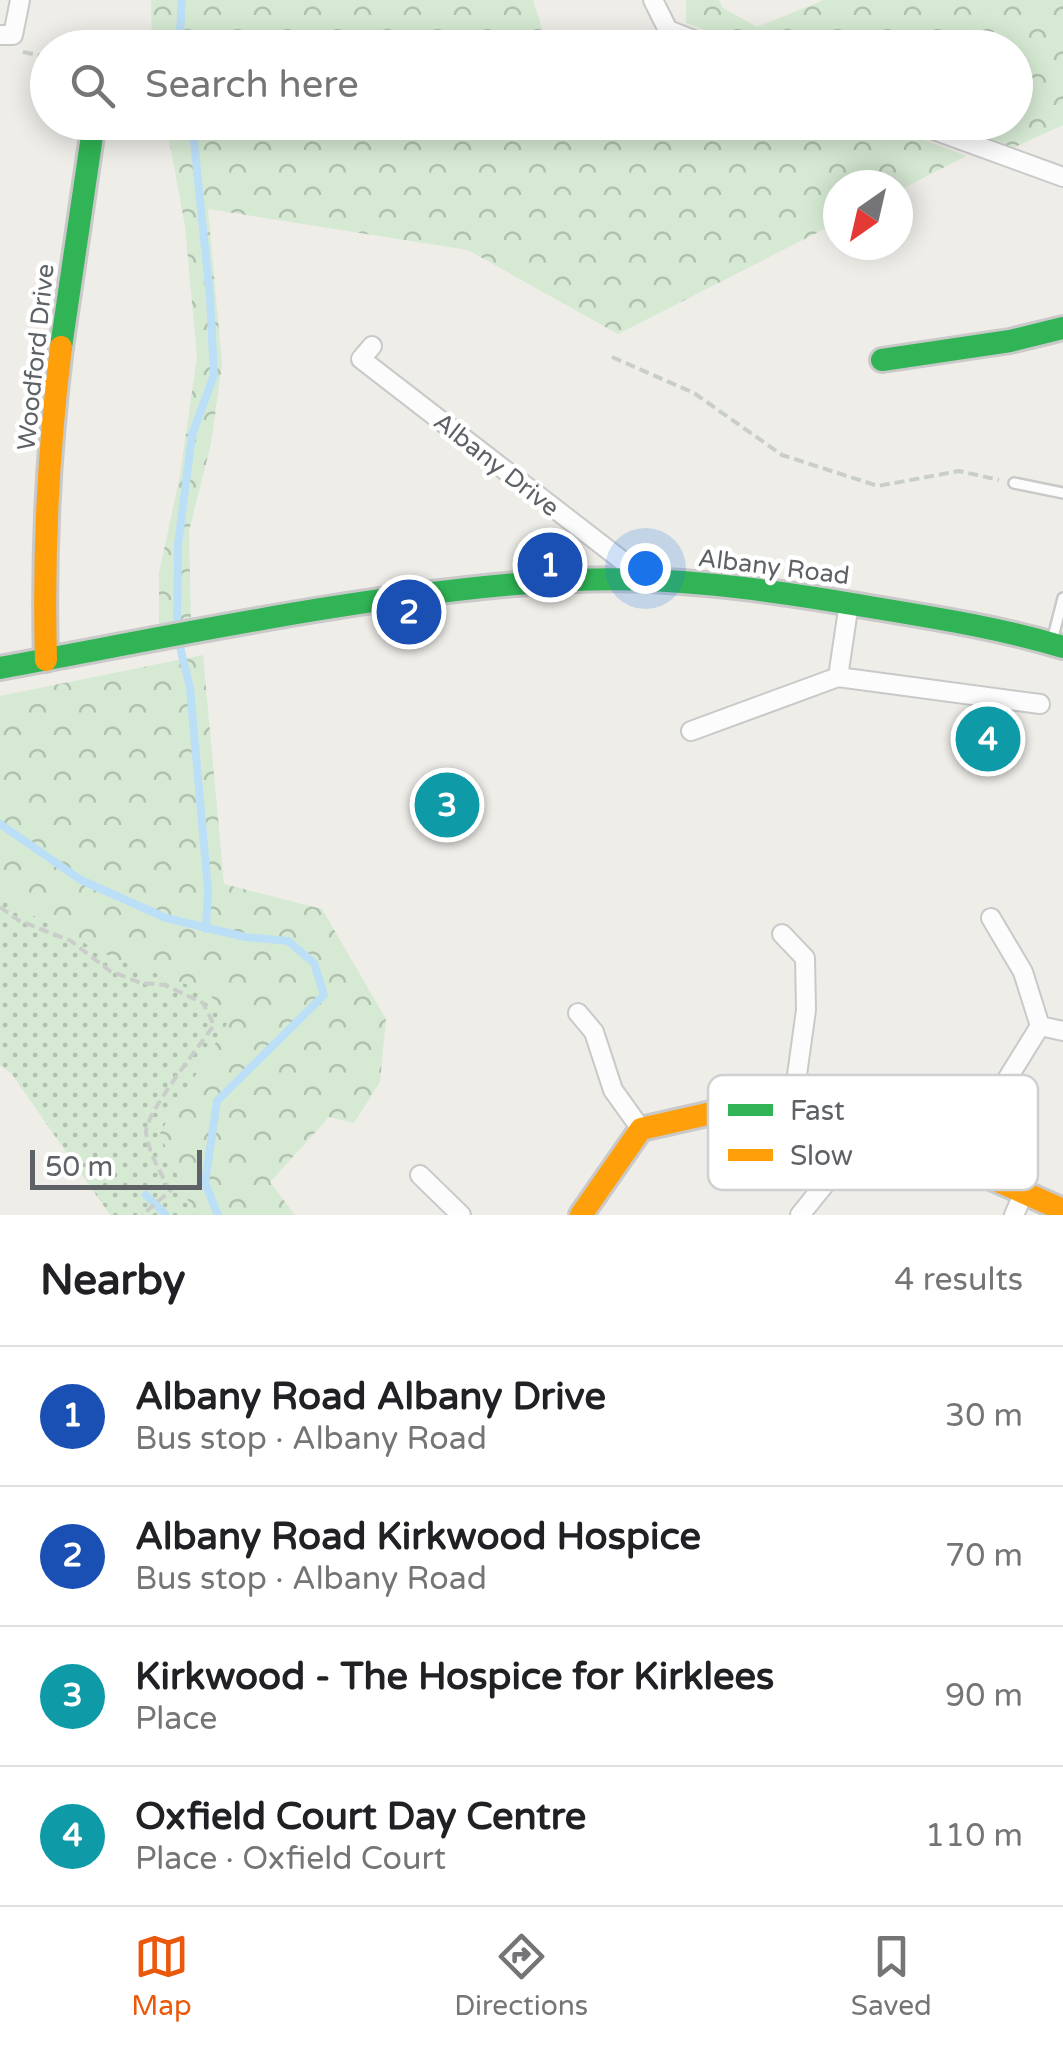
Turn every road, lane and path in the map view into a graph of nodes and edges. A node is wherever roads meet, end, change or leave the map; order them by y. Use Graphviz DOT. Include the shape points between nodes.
graph roads {
  1 [pos="20,0"];
  2 [pos="653,0"];
  3 [pos="668,30"];
  4 [pos="0,35"];
  5 [pos="91,140"];
  6 [pos="961,140"];
  7 [pos="1063,177"];
  8 [pos="1063,328"];
  9 [pos="372,346"];
  10 [pos="612,357"];
  11 [pos="882,360"];
  12 [pos="1014,483"];
  13 [pos="1063,494"];
  14 [pos="646,579"];
  15 [pos="1063,598"];
  16 [pos="849,603"];
  17 [pos="1057,645"];
  18 [pos="46,660"];
  19 [pos="0,668"];
  20 [pos="838,678"];
  21 [pos="1040,704"];
  22 [pos="691,731"];
  23 [pos="0,907"];
  24 [pos="991,918"];
  25 [pos="782,934"];
  26 [pos="578,1013"];
  27 [pos="1040,1026"];
  28 [pos="1063,1031"];
  29 [pos="797,1075"];
  30 [pos="1009,1075"];
  31 [pos="708,1114"];
  32 [pos="641,1128"];
  33 [pos="420,1175"];
  34 [pos="820,1190"];
  35 [pos="1019,1190"];
  36 [pos="1024,1192"];
  37 [pos="1063,1210"];
  38 [pos="142,1215"];
  39 [pos="460,1215"];
  40 [pos="581,1215"];
  41 [pos="800,1215"];
  42 [pos="1014,1215"];
  1 -- 4 [label="street" via="12,35"];
  2 -- 3 [label="street"];
  5 -- 18 [label="street, Woodford Drive" via="54,426 44,544"];
  6 -- 7 [label="street"];
  8 -- 11 [label="street"];
  9 -- 14 [label="street, Albany Drive" via="361,360"];
  10 -- 12 [label="path" via="694,394 782,455 878,486 959,471"];
  12 -- 13 [label="lane"];
  14 -- 16 [label="street, Albany Road"];
  14 -- 18 [label="street, Albany Road" via="372,600"];
  15 -- 17 [label="lane"];
  16 -- 17 [label="street, Albany Road"];
  16 -- 20 [label="street"];
  18 -- 19 [label="street, Albany Road"];
  20 -- 21 [label="street"];
  20 -- 22 [label="street"];
  23 -- 38 [label="path" via="110,970 203,1003 214,1025 146,1128 170,1190"];
  24 -- 27 [label="street" via="1023,972"];
  25 -- 29 [label="street" via="805,958"];
  26 -- 32 [label="street" via="594,1032 613,1090"];
  27 -- 28 [label="street"];
  27 -- 30 [label="street"];
  31 -- 32 [label="street"];
  32 -- 40 [label="street"];
  33 -- 39 [label="street"];
  34 -- 41 [label="street"];
  35 -- 36 [label="street"];
  36 -- 37 [label="street"];
  36 -- 42 [label="street"];
}
